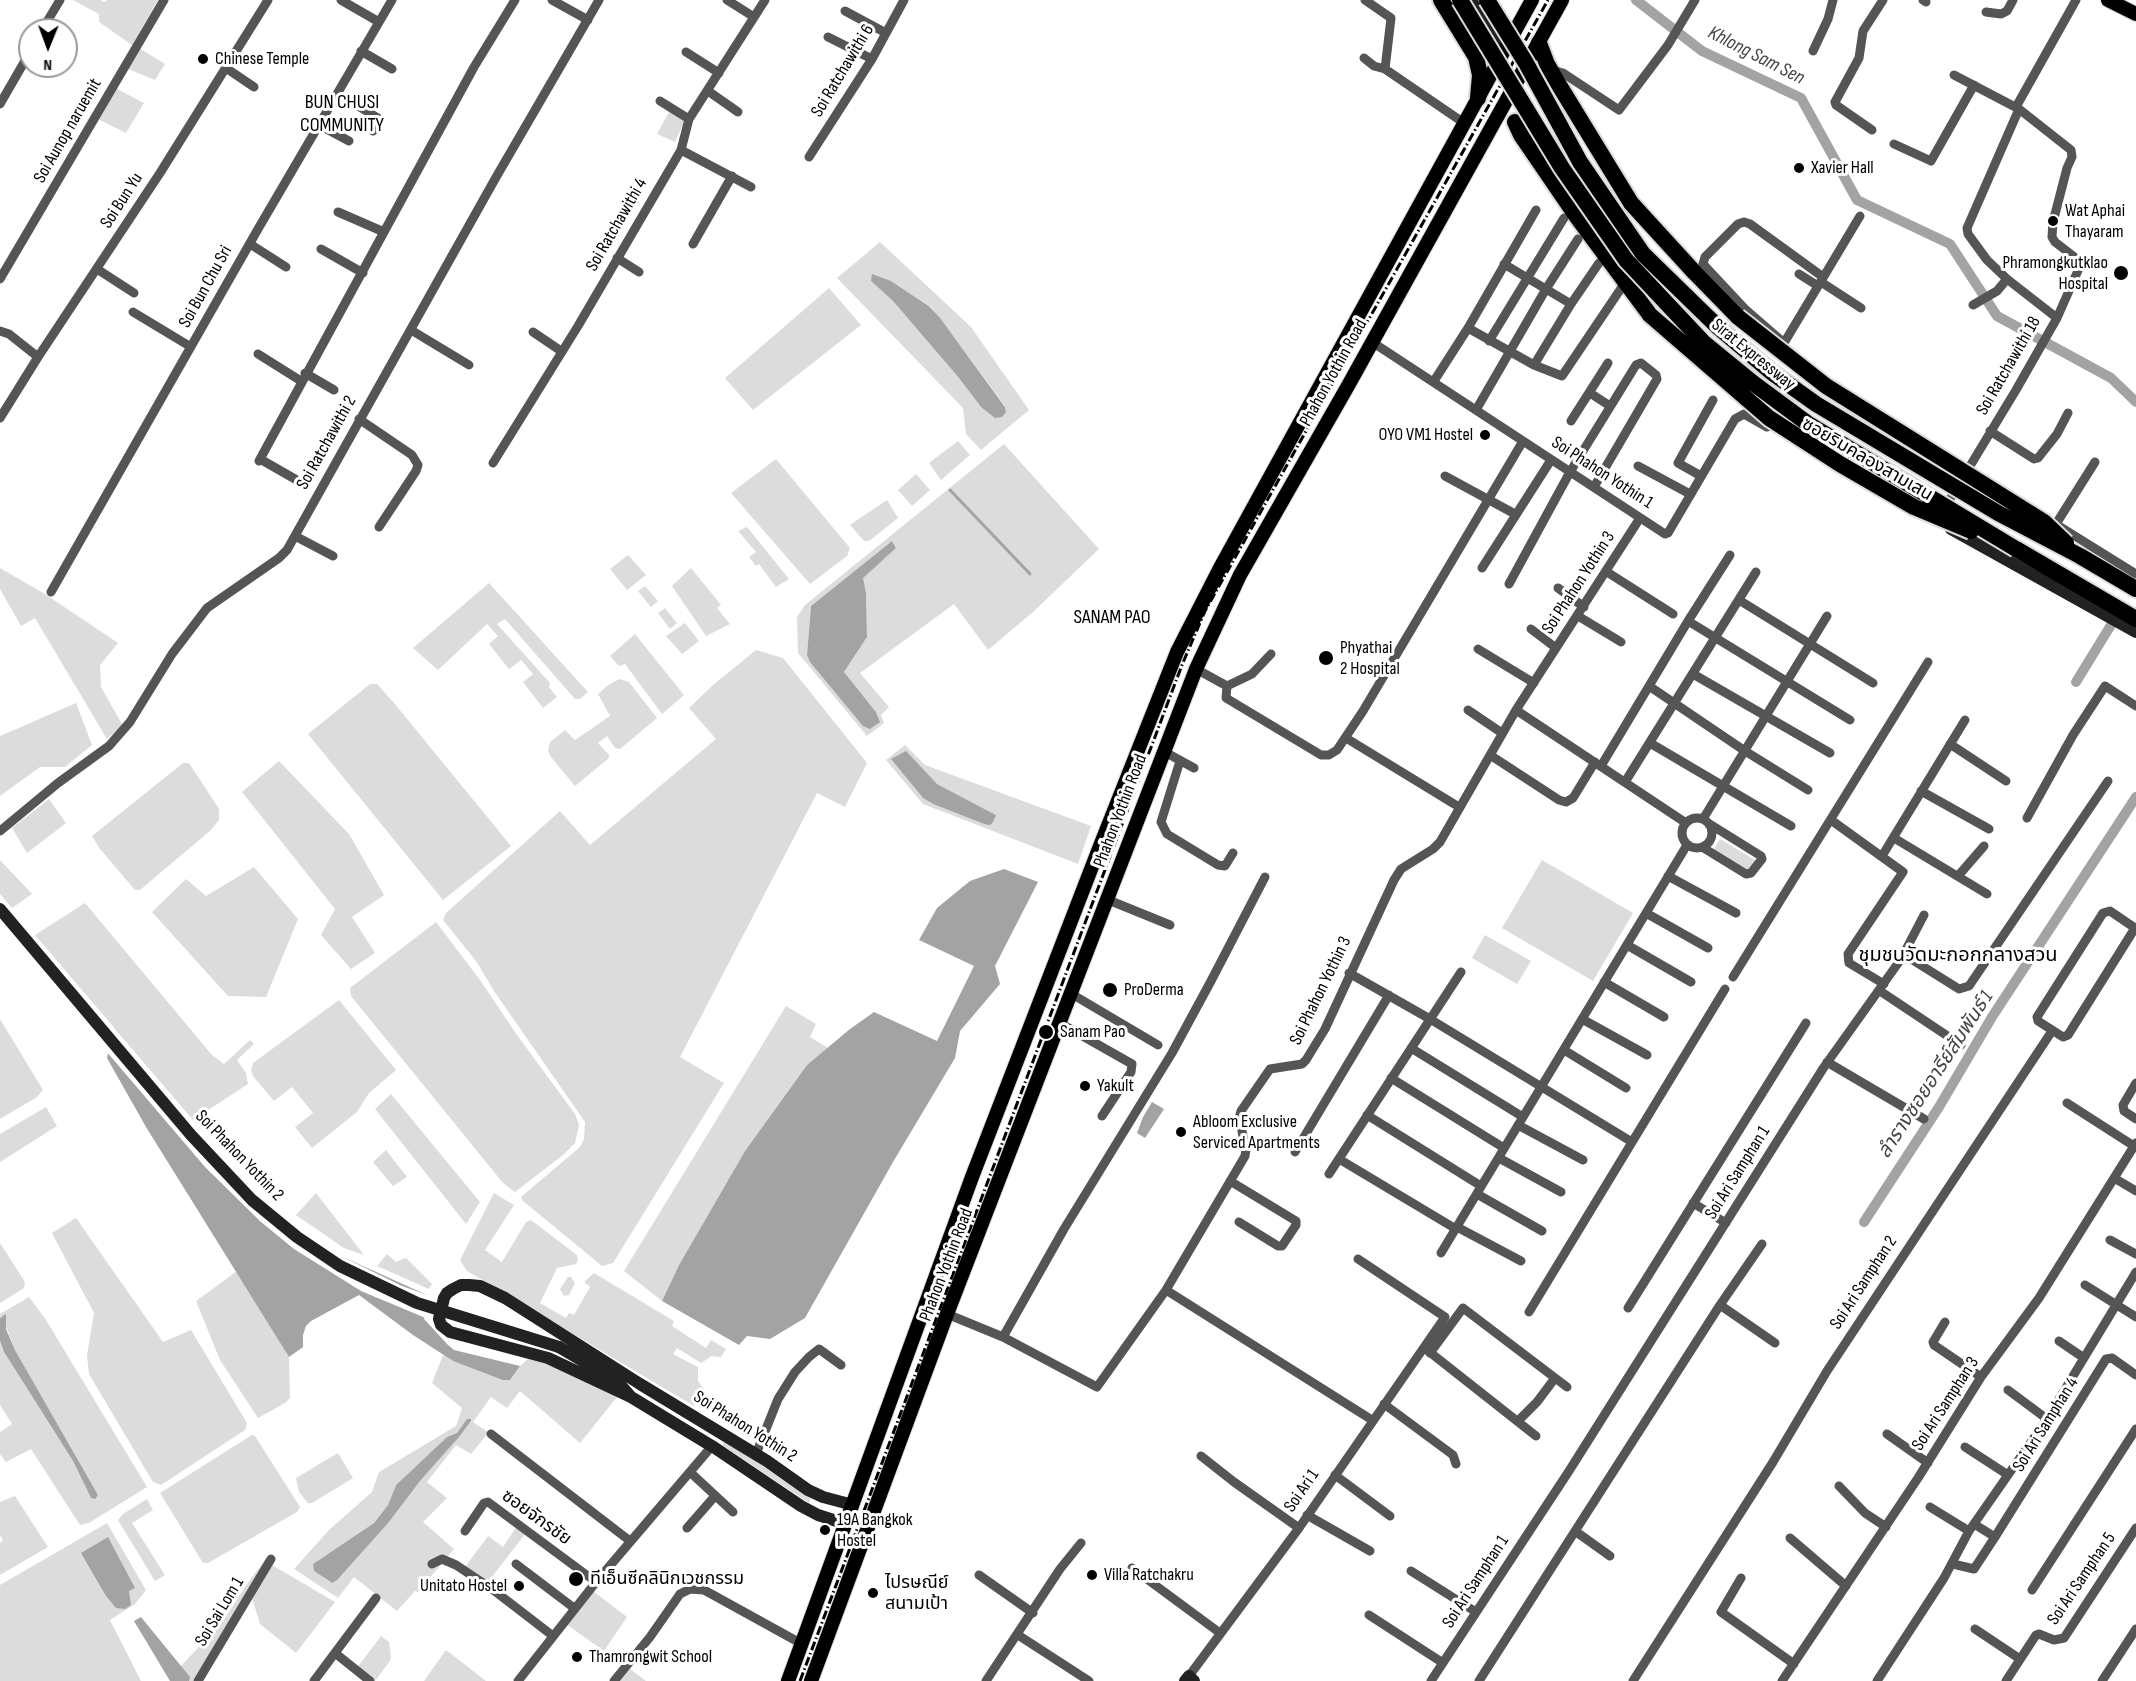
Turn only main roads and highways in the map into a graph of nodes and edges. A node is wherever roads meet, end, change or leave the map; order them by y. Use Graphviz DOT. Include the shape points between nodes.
graph roads {
  1 [pos="1460,0"];
  2 [pos="1487,0"];
  3 [pos="1532,0"];
  4 [pos="1562,0"];
  5 [pos="2108,0"];
  6 [pos="1444,1"];
  7 [pos="2136,14"];
  8 [pos="1539,44"];
  9 [pos="1478,98"];
  10 [pos="1508,117"];
  11 [pos="1294,435"];
  12 [pos="1313,447"];
  13 [pos="2016,549"];
  14 [pos="2080,556"];
  15 [pos="2136,589"];
  16 [pos="2136,619"];
  17 [pos="1088,875"];
  18 [pos="1112,884"];
  19 [pos="926,1307"];
  20 [pos="947,1314"];
  21 [pos="846,1524"];
  22 [pos="868,1527"];
  23 [pos="788,1681"];
  24 [pos="811,1681"];
  1 -- 13 [label="highway, Sirat Expressway, bridge" via="1562,168 1626,260 1704,343 1807,423"];
  2 -- 14 [label="highway, Sirat Expressway, bridge" via="1580,162 1643,254 1719,328 1816,404 1998,513"];
  3 -- 9 [label="main road, Phahon Yothin Road"];
  4 -- 8 [label="main road, Phahon Yothin Road"];
  5 -- 7 [label="main road"];
  6 -- 9 [label="highway" via="1476,57 1480,75"];
  8 -- 10 [label="main road, Phahon Yothin Road"];
  8 -- 14 [label="highway, bridge" via="1631,203 1738,317 1826,386 2044,522"];
  9 -- 11 [label="main road, Phahon Yothin Road"];
  10 -- 12 [label="main road, Phahon Yothin Road"];
  10 -- 13 [label="highway, bridge" via="1650,315 1769,418 1914,507"];
  11 -- 12 [label="main road"];
  11 -- 17 [label="main road, Phahon Yothin Road" via="1187,632"];
  12 -- 18 [label="main road, Phahon Yothin Road" via="1240,575 1196,669"];
  13 -- 16 [label="highway, Sirat Expressway"];
  14 -- 15 [label="highway, Sirat Expressway"];
  17 -- 18 [label="main road"];
  17 -- 19 [label="main road, Phahon Yothin Road"];
  18 -- 20 [label="main road, Phahon Yothin Road"];
  19 -- 20 [label="main road"];
  19 -- 21 [label="main road, Phahon Yothin Road"];
  20 -- 22 [label="main road, Phahon Yothin Road"];
  21 -- 22 [label="main road"];
  21 -- 23 [label="main road, Phahon Yothin Road"];
  22 -- 24 [label="main road, Phahon Yothin Road"];
}
